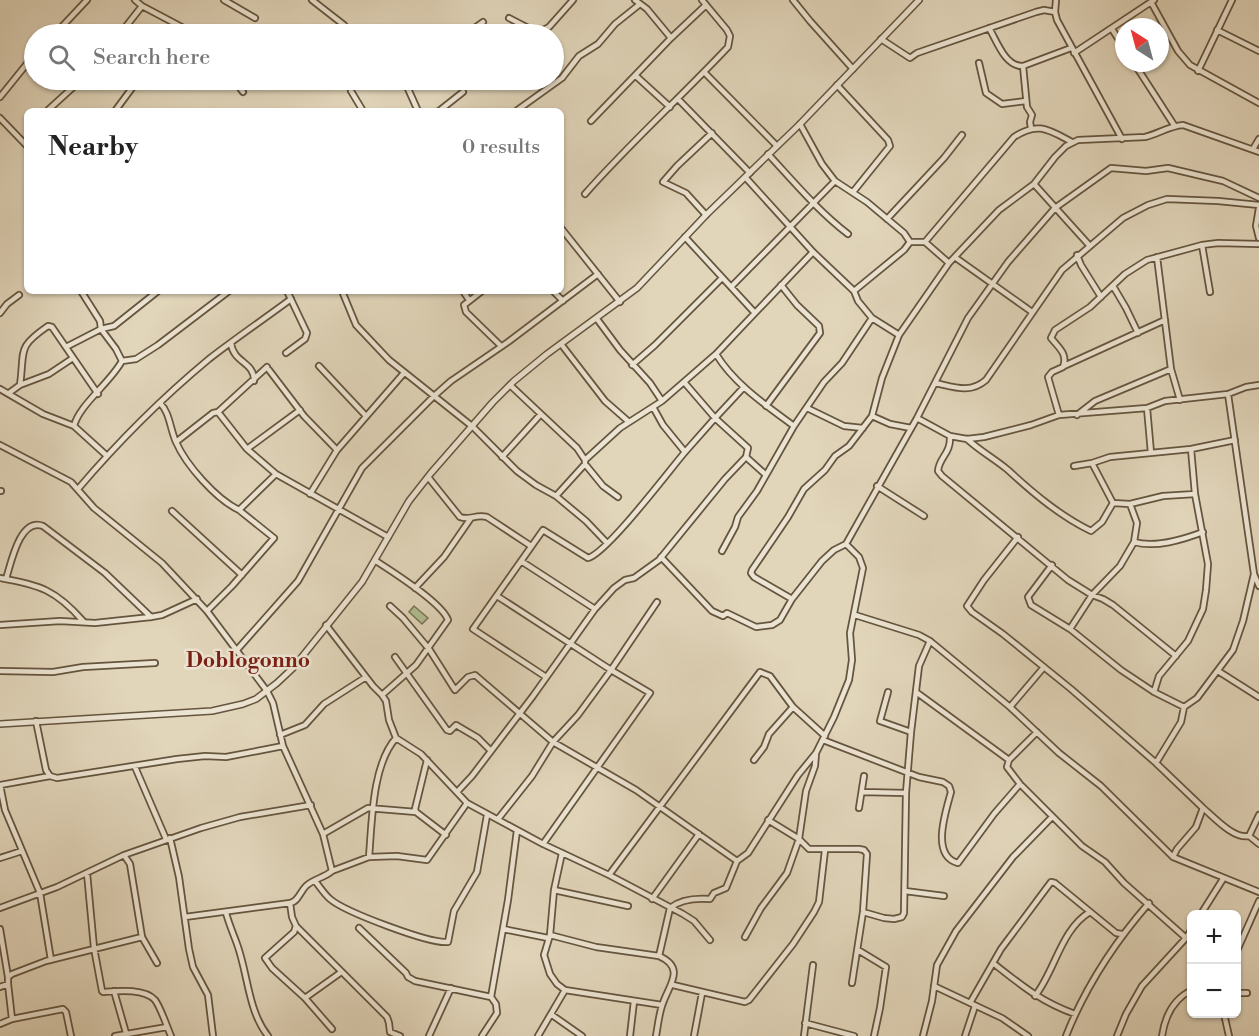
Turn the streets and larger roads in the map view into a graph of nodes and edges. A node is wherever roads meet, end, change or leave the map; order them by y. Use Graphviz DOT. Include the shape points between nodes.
graph roads {
  1 [pos="87,0"];
  2 [pos="135,0"];
  3 [pos="224,0"];
  4 [pos="312,0"];
  5 [pos="573,0"];
  6 [pos="634,0"];
  7 [pos="702,0"];
  8 [pos="793,0"];
  9 [pos="919,0"];
  10 [pos="1056,0"];
  11 [pos="1232,0"];
  12 [pos="1153,1"];
  13 [pos="640,4"];
  14 [pos="706,5"];
  15 [pos="142,6"];
  16 [pos="1055,12"];
  17 [pos="255,18"];
  18 [pos="509,18"];
  19 [pos="483,22"];
  20 [pos="64,24"];
  21 [pos="128,24"];
  22 [pos="176,24"];
  23 [pos="344,24"];
  24 [pos="480,24"];
  25 [pos="520,24"];
  26 [pos="551,24"];
  27 [pos="989,28"];
  28 [pos="1112,29"];
  29 [pos="1217,30"];
  30 [pos="1115,34"];
  31 [pos="671,38"];
  32 [pos="881,39"];
  33 [pos="1073,51"];
  34 [pos="1259,51"];
  35 [pos="979,63"];
  36 [pos="1023,66"];
  37 [pos="24,68"];
  38 [pos="854,69"];
  39 [pos="1198,70"];
  40 [pos="704,72"];
  41 [pos="1140,72"];
  42 [pos="564,75"];
  43 [pos="636,76"];
  44 [pos="837,85"];
  45 [pos="70,90"];
  46 [pos="131,90"];
  47 [pos="410,90"];
  48 [pos="545,90"];
  49 [pos="351,91"];
  50 [pos="463,92"];
  51 [pos="0,97"];
  52 [pos="678,99"];
  53 [pos="1026,101"];
  54 [pos="1259,103"];
  55 [pos="670,106"];
  56 [pos="50,108"];
  57 [pos="117,108"];
  58 [pos="361,108"];
  59 [pos="417,108"];
  60 [pos="443,108"];
  61 [pos="520,108"];
  62 [pos="0,118"];
  63 [pos="591,121"];
  64 [pos="800,124"];
  65 [pos="1174,125"];
  66 [pos="1031,128"];
  67 [pos="712,133"];
  68 [pos="962,135"];
  69 [pos="1122,139"];
  70 [pos="1259,139"];
  71 [pos="1072,142"];
  72 [pos="24,143"];
  73 [pos="777,146"];
  74 [pos="1256,150"];
  75 [pos="768,154"];
  76 [pos="748,175"];
  77 [pos="835,181"];
  78 [pos="1034,184"];
  79 [pos="853,192"];
  80 [pos="585,194"];
  81 [pos="1259,198"];
  82 [pos="813,204"];
  83 [pos="1259,207"];
  84 [pos="1056,208"];
  85 [pos="706,215"];
  86 [pos="887,219"];
  87 [pos="790,228"];
  88 [pos="564,233"];
  89 [pos="848,234"];
  90 [pos="685,237"];
  91 [pos="1259,238"];
  92 [pos="910,242"];
  93 [pos="925,242"];
  94 [pos="1259,244"];
  95 [pos="1089,245"];
  96 [pos="1202,246"];
  97 [pos="813,252"];
  98 [pos="1077,255"];
  99 [pos="1157,257"];
  100 [pos="956,258"];
  101 [pos="949,263"];
  102 [pos="598,274"];
  103 [pos="722,278"];
  104 [pos="991,284"];
  105 [pos="782,285"];
  106 [pos="1113,286"];
  107 [pos="731,287"];
  108 [pos="854,291"];
  109 [pos="1210,292"];
  110 [pos="83,294"];
  111 [pos="154,294"];
  112 [pos="225,294"];
  113 [pos="288,294"];
  114 [pos="343,294"];
  115 [pos="465,294"];
  116 [pos="478,294"];
  117 [pos="556,294"];
  118 [pos="19,295"];
  119 [pos="1101,297"];
  120 [pos="291,299"];
  121 [pos="469,300"];
  122 [pos="563,301"];
  123 [pos="620,302"];
  124 [pos="754,312"];
  125 [pos="1032,312"];
  126 [pos="0,313"];
  127 [pos="872,318"];
  128 [pos="597,319"];
  129 [pos="1165,320"];
  130 [pos="101,329"];
  131 [pos="1138,333"];
  132 [pos="899,334"];
  133 [pos="231,343"];
  134 [pos="561,344"];
  135 [pos="501,346"];
  136 [pos="66,347"];
  137 [pos="286,352"];
  138 [pos="716,354"];
  139 [pos="73,358"];
  140 [pos="122,361"];
  141 [pos="632,365"];
  142 [pos="319,366"];
  143 [pos="1063,367"];
  144 [pos="1171,369"];
  145 [pos="404,373"];
  146 [pos="254,381"];
  147 [pos="684,382"];
  148 [pos="934,383"];
  149 [pos="20,385"];
  150 [pos="510,385"];
  151 [pos="1259,385"];
  152 [pos="744,387"];
  153 [pos="0,389"];
  154 [pos="9,393"];
  155 [pos="98,394"];
  156 [pos="1228,394"];
  157 [pos="434,396"];
  158 [pos="1180,400"];
  159 [pos="662,401"];
  160 [pos="160,403"];
  161 [pos="766,406"];
  162 [pos="653,407"];
  163 [pos="807,408"];
  164 [pos="1147,408"];
  165 [pos="300,410"];
  166 [pos="218,412"];
  167 [pos="540,415"];
  168 [pos="1077,415"];
  169 [pos="366,416"];
  170 [pos="873,416"];
  171 [pos="1059,416"];
  172 [pos="715,418"];
  173 [pos="917,418"];
  174 [pos="629,422"];
  175 [pos="74,426"];
  176 [pos="794,426"];
  177 [pos="473,427"];
  178 [pos="863,428"];
  179 [pos="911,428"];
  180 [pos="950,436"];
  181 [pos="967,439"];
  182 [pos="1235,440"];
  183 [pos="176,442"];
  184 [pos="0,445"];
  185 [pos="247,449"];
  186 [pos="337,450"];
  187 [pos="1191,450"];
  188 [pos="685,452"];
  189 [pos="1151,453"];
  190 [pos="106,456"];
  191 [pos="502,457"];
  192 [pos="746,457"];
  193 [pos="585,462"];
  194 [pos="1092,463"];
  195 [pos="1074,466"];
  196 [pos="276,474"];
  197 [pos="766,475"];
  198 [pos="428,477"];
  199 [pos="878,486"];
  200 [pos="78,489"];
  201 [pos="310,494"];
  202 [pos="1195,494"];
  203 [pos="556,496"];
  204 [pos="618,498"];
  205 [pos="1113,503"];
  206 [pos="1131,504"];
  207 [pos="338,509"];
  208 [pos="239,510"];
  209 [pos="172,511"];
  210 [pos="924,516"];
  211 [pos="471,518"];
  212 [pos="1203,532"];
  213 [pos="388,537"];
  214 [pos="1018,537"];
  215 [pos="1134,542"];
  216 [pos="607,543"];
  217 [pos="846,544"];
  218 [pos="531,546"];
  219 [pos="722,551"];
  220 [pos="661,557"];
  221 [pos="376,561"];
  222 [pos="521,561"];
  223 [pos="1052,565"];
  224 [pos="1254,574"];
  225 [pos="242,575"];
  226 [pos="0,578"];
  227 [pos="6,579"];
  228 [pos="1259,586"];
  229 [pos="415,588"];
  230 [pos="1092,595"];
  231 [pos="497,596"];
  232 [pos="197,599"];
  233 [pos="792,599"];
  234 [pos="657,602"];
  235 [pos="390,606"];
  236 [pos="595,609"];
  237 [pos="207,611"];
  238 [pos="855,615"];
  239 [pos="151,617"];
  240 [pos="83,621"];
  241 [pos="0,625"];
  242 [pos="326,626"];
  243 [pos="1070,629"];
  244 [pos="930,642"];
  245 [pos="570,643"];
  246 [pos="429,649"];
  247 [pos="236,651"];
  248 [pos="1176,656"];
  249 [pos="395,657"];
  250 [pos="155,663"];
  251 [pos="1044,667"];
  252 [pos="611,670"];
  253 [pos="0,671"];
  254 [pos="1218,671"];
  255 [pos="408,674"];
  256 [pos="366,677"];
  257 [pos="546,677"];
  258 [pos="267,692"];
  259 [pos="888,692"];
  260 [pos="916,692"];
  261 [pos="1154,692"];
  262 [pos="382,695"];
  263 [pos="1259,697"];
  264 [pos="793,707"];
  265 [pos="1010,707"];
  266 [pos="1184,707"];
  267 [pos="518,714"];
  268 [pos="36,721"];
  269 [pos="0,724"];
  270 [pos="911,732"];
  271 [pos="1037,732"];
  272 [pos="280,735"];
  273 [pos="396,738"];
  274 [pos="824,738"];
  275 [pos="553,742"];
  276 [pos="282,746"];
  277 [pos="490,750"];
  278 [pos="816,753"];
  279 [pos="427,760"];
  280 [pos="754,760"];
  281 [pos="1009,760"];
  282 [pos="1156,763"];
  283 [pos="135,767"];
  284 [pos="597,767"];
  285 [pos="909,772"];
  286 [pos="50,776"];
  287 [pos="864,776"];
  288 [pos="1020,784"];
  289 [pos="0,785"];
  290 [pos="457,792"];
  291 [pos="862,792"];
  292 [pos="906,793"];
  293 [pos="467,803"];
  294 [pos="311,805"];
  295 [pos="661,806"];
  296 [pos="859,808"];
  297 [pos="1203,808"];
  298 [pos="374,809"];
  299 [pos="416,812"];
  300 [pos="487,815"];
  301 [pos="1259,815"];
  302 [pos="1052,817"];
  303 [pos="498,819"];
  304 [pos="768,820"];
  305 [pos="517,830"];
  306 [pos="323,834"];
  307 [pos="699,834"];
  308 [pos="446,835"];
  309 [pos="1249,836"];
  310 [pos="168,839"];
  311 [pos="799,839"];
  312 [pos="543,844"];
  313 [pos="1259,844"];
  314 [pos="825,850"];
  315 [pos="22,851"];
  316 [pos="562,853"];
  317 [pos="124,855"];
  318 [pos="369,857"];
  319 [pos="1173,857"];
  320 [pos="0,858"];
  321 [pos="737,861"];
  322 [pos="332,872"];
  323 [pos="87,873"];
  324 [pos="609,875"];
  325 [pos="1223,879"];
  326 [pos="315,881"];
  327 [pos="554,890"];
  328 [pos="905,891"];
  329 [pos="1259,892"];
  330 [pos="40,893"];
  331 [pos="944,896"];
  332 [pos="652,899"];
  333 [pos="1259,901"];
  334 [pos="290,903"];
  335 [pos="1149,903"];
  336 [pos="628,906"];
  337 [pos="0,908"];
  338 [pos="670,908"];
  339 [pos="1204,910"];
  340 [pos="863,912"];
  341 [pos="1090,912"];
  342 [pos="226,913"];
  343 [pos="185,917"];
  344 [pos="296,926"];
  345 [pos="359,928"];
  346 [pos="0,929"];
  347 [pos="503,929"];
  348 [pos="1122,934"];
  349 [pos="549,936"];
  350 [pos="142,937"];
  351 [pos="745,937"];
  352 [pos="1186,938"];
  353 [pos="710,940"];
  354 [pos="1241,942"];
  355 [pos="94,948"];
  356 [pos="858,950"];
  357 [pos="659,956"];
  358 [pos="51,960"];
  359 [pos="157,963"];
  360 [pos="993,963"];
  361 [pos="813,965"];
  362 [pos="340,973"];
  363 [pos="8,977"];
  364 [pos="852,983"];
  365 [pos="8,984"];
  366 [pos="673,985"];
  367 [pos="934,986"];
  368 [pos="0,987"];
  369 [pos="451,988"];
  370 [pos="565,990"];
  371 [pos="114,991"];
  372 [pos="702,993"];
  373 [pos="1187,993"];
  374 [pos="1241,993"];
  375 [pos="1247,993"];
  376 [pos="491,996"];
  377 [pos="1035,996"];
  378 [pos="305,998"];
  379 [pos="634,1001"];
  380 [pos="973,1004"];
  381 [pos="662,1005"];
  382 [pos="1075,1014"];
  383 [pos="552,1015"];
  384 [pos="12,1018"];
  385 [pos="1225,1018"];
  386 [pos="805,1023"];
  387 [pos="0,1024"];
  388 [pos="167,1027"];
  389 [pos="332,1029"];
  390 [pos="126,1035"];
  391 [pos="71,1036"];
  392 [pos="116,1036"];
  393 [pos="171,1036"];
  394 [pos="213,1036"];
  395 [pos="268,1036"];
  396 [pos="400,1036"];
  397 [pos="429,1036"];
  398 [pos="482,1036"];
  399 [pos="538,1036"];
  400 [pos="582,1036"];
  401 [pos="630,1036"];
  402 [pos="657,1036"];
  403 [pos="694,1036"];
  404 [pos="804,1036"];
  405 [pos="854,1036"];
  406 [pos="874,1036"];
  407 [pos="923,1036"];
  408 [pos="965,1036"];
  409 [pos="1028,1036"];
  410 [pos="1066,1036"];
  411 [pos="1117,1036"];
  412 [pos="1162,1036"];
  413 [pos="1229,1036"];
  1 -- 20 [label="street"];
  2 -- 15 [label="street"];
  3 -- 17 [label="street"];
  4 -- 23 [label="street"];
  5 -- 26 [label="street"];
  6 -- 13 [label="street"];
  7 -- 14 [label="street"];
  8 -- 38 [label="street"];
  9 -- 32 [label="street"];
  10 -- 16 [label="street"];
  11 -- 29 [label="street"];
  12 -- 28 [label="street"];
  12 -- 39 [label="street" via="1178,51"];
  13 -- 31 [label="street"];
  13 -- 42 [label="street" via="598,44 579,56"];
  14 -- 31 [label="street"];
  14 -- 40 [label="street" via="727,30 730,42"];
  15 -- 21 [label="street"];
  15 -- 22 [label="street"];
  16 -- 27 [label="street" via="1044,10"];
  16 -- 33 [label="street"];
  18 -- 25 [label="street"];
  19 -- 24 [label="street"];
  27 -- 32 [label="street" via="910,58"];
  27 -- 36 [label="street" via="1010,63"];
  28 -- 30 [label="street"];
  28 -- 33 [label="street"];
  29 -- 34 [label="street"];
  29 -- 39 [label="street"];
  31 -- 43 [label="street"];
  32 -- 38 [label="street"];
  33 -- 36 [label="street"];
  33 -- 69 [label="street"];
  35 -- 53 [label="street" via="986,93 1002,104"];
  36 -- 53 [label="street"];
  37 -- 51 [label="street"];
  38 -- 44 [label="street"];
  39 -- 54 [label="street"];
  40 -- 52 [label="street"];
  40 -- 73 [label="street"];
  41 -- 65 [label="street"];
  43 -- 55 [label="street"];
  43 -- 63 [label="street"];
  44 -- 64 [label="street"];
  44 -- 79 [label="street" via="890,146"];
  45 -- 56 [label="street"];
  46 -- 57 [label="street"];
  47 -- 59 [label="street"];
  48 -- 61 [label="street"];
  49 -- 58 [label="street"];
  50 -- 60 [label="street"];
  52 -- 55 [label="street"];
  52 -- 67 [label="street"];
  53 -- 66 [label="street" via="1032,115"];
  55 -- 80 [label="street"];
  62 -- 72 [label="street"];
  64 -- 73 [label="street"];
  64 -- 77 [label="street"];
  65 -- 69 [label="street" via="1155,135"];
  65 -- 74 [label="street" via="1193,126"];
  66 -- 71 [label="street" via="1048,130"];
  66 -- 93 [label="street" via="1014,137"];
  67 -- 76 [label="street"];
  67 -- 85 [label="street" via="663,182 681,189"];
  68 -- 86 [label="street"];
  69 -- 71 [label="street"];
  70 -- 74 [label="street"];
  71 -- 78 [label="street"];
  73 -- 75 [label="street"];
  75 -- 76 [label="street"];
  75 -- 82 [label="street"];
  76 -- 85 [label="street"];
  76 -- 87 [label="street"];
  77 -- 79 [label="street"];
  77 -- 82 [label="street"];
  78 -- 84 [label="street"];
  78 -- 100 [label="street" via="999,210"];
  79 -- 86 [label="street"];
  81 -- 84 [label="street" via="1223,181 1168,168 1111,168"];
  82 -- 87 [label="street"];
  82 -- 89 [label="street"];
  83 -- 91 [label="street"];
  83 -- 95 [label="street" via="1177,199 1158,201 1123,218"];
  84 -- 95 [label="street"];
  84 -- 104 [label="street"];
  85 -- 90 [label="street"];
  86 -- 92 [label="street"];
  87 -- 97 [label="street"];
  87 -- 107 [label="street"];
  88 -- 102 [label="street"];
  90 -- 103 [label="street"];
  90 -- 123 [label="street"];
  92 -- 93 [label="street"];
  92 -- 108 [label="street"];
  93 -- 101 [label="street"];
  94 -- 96 [label="street"];
  95 -- 98 [label="street"];
  96 -- 99 [label="street"];
  96 -- 109 [label="street"];
  97 -- 105 [label="street"];
  97 -- 108 [label="street"];
  98 -- 119 [label="street"];
  98 -- 125 [label="street"];
  99 -- 106 [label="street" via="1136,266"];
  99 -- 129 [label="street"];
  100 -- 101 [label="street"];
  100 -- 104 [label="street"];
  101 -- 132 [label="street"];
  102 -- 122 [label="street"];
  102 -- 123 [label="street"];
  103 -- 107 [label="street"];
  103 -- 141 [label="street"];
  104 -- 125 [label="street"];
  104 -- 148 [label="street" via="959,333"];
  105 -- 124 [label="street"];
  105 -- 161 [label="street" via="819,326 820,333"];
  106 -- 119 [label="street"];
  106 -- 131 [label="street"];
  107 -- 124 [label="street"];
  108 -- 127 [label="street"];
  110 -- 130 [label="street"];
  111 -- 130 [label="street" via="114,326"];
  112 -- 140 [label="street" via="158,345 136,359"];
  113 -- 120 [label="street"];
  114 -- 145 [label="street" via="356,325"];
  115 -- 121 [label="street"];
  116 -- 121 [label="street"];
  117 -- 122 [label="street"];
  118 -- 126 [label="street"];
  119 -- 143 [label="street" via="1052,334 1065,355"];
  120 -- 133 [label="street"];
  120 -- 137 [label="street" via="307,333 302,342"];
  121 -- 135 [label="street" via="464,305 466,312"];
  122 -- 135 [label="street"];
  123 -- 128 [label="street"];
  124 -- 138 [label="street"];
  125 -- 148 [label="street" via="980,386 967,390"];
  127 -- 132 [label="street"];
  127 -- 163 [label="street"];
  128 -- 134 [label="street"];
  128 -- 141 [label="street"];
  129 -- 131 [label="street"];
  129 -- 144 [label="street"];
  130 -- 136 [label="street"];
  130 -- 140 [label="street"];
  131 -- 143 [label="street"];
  132 -- 170 [label="street"];
  133 -- 146 [label="street" via="235,356 250,369"];
  133 -- 160 [label="street"];
  134 -- 150 [label="street"];
  134 -- 174 [label="street" via="605,400"];
  135 -- 157 [label="street"];
  136 -- 139 [label="street"];
  136 -- 149 [label="street" via="48,326 28,340"];
  138 -- 147 [label="street"];
  138 -- 152 [label="street"];
  139 -- 149 [label="street" via="49,374"];
  139 -- 155 [label="street"];
  140 -- 155 [label="street"];
  141 -- 159 [label="street"];
  142 -- 169 [label="street"];
  143 -- 171 [label="street" via="1048,377"];
  144 -- 158 [label="street"];
  144 -- 168 [label="street" via="1095,401"];
  145 -- 157 [label="street"];
  145 -- 169 [label="street"];
  146 -- 165 [label="street" via="268,368"];
  146 -- 166 [label="street"];
  147 -- 159 [label="street"];
  147 -- 172 [label="street"];
  148 -- 173 [label="street"];
  149 -- 154 [label="street"];
  150 -- 167 [label="street"];
  150 -- 177 [label="street"];
  151 -- 156 [label="street"];
  152 -- 161 [label="street"];
  152 -- 172 [label="street"];
  153 -- 154 [label="street"];
  154 -- 175 [label="street" via="43,414"];
  155 -- 175 [label="street" via="79,413"];
  156 -- 158 [label="street"];
  156 -- 182 [label="street"];
  157 -- 177 [label="street"];
  157 -- 207 [label="street" via="362,468"];
  158 -- 164 [label="street"];
  159 -- 162 [label="street"];
  160 -- 183 [label="street"];
  160 -- 190 [label="street"];
  161 -- 176 [label="street"];
  162 -- 174 [label="street"];
  162 -- 188 [label="street"];
  163 -- 176 [label="street"];
  163 -- 178 [label="street" via="844,426"];
  164 -- 168 [label="street"];
  164 -- 189 [label="street"];
  165 -- 185 [label="street"];
  165 -- 186 [label="street"];
  166 -- 183 [label="street"];
  166 -- 185 [label="street"];
  167 -- 191 [label="street"];
  167 -- 193 [label="street" via="577,448"];
  168 -- 171 [label="street"];
  169 -- 186 [label="street"];
  170 -- 178 [label="street"];
  170 -- 179 [label="street"];
  171 -- 181 [label="street"];
  172 -- 188 [label="street"];
  172 -- 192 [label="street" via="748,448"];
  173 -- 179 [label="street"];
  173 -- 180 [label="street"];
  174 -- 193 [label="street"];
  175 -- 190 [label="street"];
  176 -- 197 [label="street"];
  177 -- 191 [label="street"];
  177 -- 198 [label="street"];
  178 -- 233 [label="street" via="804,489 753,570 754,577"];
  179 -- 199 [label="street"];
  180 -- 181 [label="street"];
  180 -- 214 [label="street" via="951,444 938,471"];
  181 -- 205 [label="street" via="1021,484 1091,531 1102,522"];
  182 -- 187 [label="street"];
  182 -- 224 [label="street"];
  183 -- 208 [label="street" via="197,472"];
  184 -- 200 [label="street"];
  185 -- 196 [label="street"];
  186 -- 201 [label="street"];
  187 -- 189 [label="street"];
  187 -- 202 [label="street"];
  188 -- 216 [label="street"];
  189 -- 194 [label="street"];
  190 -- 200 [label="street"];
  191 -- 203 [label="street"];
  192 -- 197 [label="street"];
  192 -- 220 [label="street"];
  193 -- 203 [label="street"];
  193 -- 204 [label="street"];
  194 -- 195 [label="street"];
  194 -- 205 [label="street"];
  196 -- 201 [label="street"];
  196 -- 208 [label="street"];
  197 -- 219 [label="street" via="738,517"];
  198 -- 211 [label="street" via="460,517"];
  198 -- 213 [label="street"];
  199 -- 210 [label="street"];
  199 -- 217 [label="street"];
  200 -- 232 [label="street" via="94,508 162,563"];
  201 -- 207 [label="street"];
  202 -- 206 [label="street"];
  202 -- 212 [label="street"];
  203 -- 216 [label="street"];
  205 -- 206 [label="street"];
  206 -- 215 [label="street" via="1137,523"];
  207 -- 213 [label="street"];
  207 -- 247 [label="street" via="298,581"];
  208 -- 225 [label="street" via="274,538"];
  209 -- 225 [label="street"];
  211 -- 218 [label="street" via="487,517"];
  211 -- 229 [label="street" via="444,557"];
  212 -- 215 [label="street" via="1170,542"];
  212 -- 248 [label="street" via="1208,564 1203,609"];
  213 -- 221 [label="street"];
  214 -- 223 [label="street"];
  214 -- 251 [label="street" via="967,606"];
  215 -- 230 [label="street" via="1120,566"];
  216 -- 218 [label="street" via="588,558 543,530"];
  217 -- 233 [label="street" via="822,561"];
  217 -- 238 [label="street" via="859,557 862,568"];
  218 -- 222 [label="street"];
  220 -- 233 [label="street" via="712,610 756,627 780,620"];
  220 -- 236 [label="street" via="634,578 624,580"];
  221 -- 229 [label="street"];
  221 -- 242 [label="street"];
  222 -- 231 [label="street"];
  222 -- 236 [label="street"];
  223 -- 230 [label="street"];
  223 -- 243 [label="street" via="1028,597 1031,605"];
  224 -- 228 [label="street"];
  224 -- 254 [label="street" via="1233,650"];
  225 -- 237 [label="street"];
  226 -- 227 [label="street"];
  227 -- 239 [label="street" via="21,537 36,523 105,573"];
  227 -- 240 [label="street" via="42,587"];
  229 -- 246 [label="street" via="447,618"];
  230 -- 243 [label="street"];
  230 -- 248 [label="street" via="1113,605"];
  231 -- 245 [label="street"];
  231 -- 257 [label="street" via="473,629"];
  232 -- 237 [label="street"];
  232 -- 239 [label="street"];
  234 -- 252 [label="street"];
  235 -- 246 [label="street"];
  236 -- 245 [label="street"];
  237 -- 247 [label="street"];
  238 -- 244 [label="street"];
  238 -- 274 [label="street" via="850,633 849,680"];
  239 -- 240 [label="street"];
  240 -- 241 [label="street"];
  242 -- 256 [label="street"];
  242 -- 258 [label="street" via="293,668"];
  243 -- 261 [label="street"];
  244 -- 260 [label="street" via="919,666"];
  244 -- 265 [label="street"];
  245 -- 252 [label="street"];
  245 -- 257 [label="street"];
  246 -- 255 [label="street"];
  246 -- 267 [label="street" via="455,690 475,675"];
  247 -- 258 [label="street"];
  248 -- 261 [label="street" via="1159,676"];
  249 -- 255 [label="street"];
  250 -- 253 [label="street" via="53,672"];
  251 -- 265 [label="street"];
  251 -- 282 [label="street"];
  252 -- 275 [label="street"];
  252 -- 284 [label="street" via="650,693"];
  254 -- 263 [label="street"];
  254 -- 266 [label="street" via="1197,698"];
  255 -- 262 [label="street"];
  255 -- 277 [label="street" via="447,730 456,725"];
  256 -- 262 [label="street"];
  256 -- 272 [label="street" via="324,704 305,725"];
  257 -- 267 [label="street"];
  258 -- 268 [label="street" via="243,704 212,711"];
  258 -- 272 [label="street"];
  259 -- 270 [label="street" via="880,721"];
  260 -- 270 [label="street"];
  260 -- 281 [label="street"];
  261 -- 266 [label="street"];
  262 -- 273 [label="street"];
  264 -- 274 [label="street"];
  264 -- 280 [label="street" via="769,734"];
  264 -- 295 [label="street" via="770,676 760,672"];
  265 -- 271 [label="street"];
  266 -- 282 [label="street" via="1181,722"];
  267 -- 275 [label="street"];
  267 -- 277 [label="street"];
  268 -- 269 [label="street"];
  268 -- 286 [label="street" via="44,767"];
  270 -- 285 [label="street"];
  271 -- 281 [label="street"];
  271 -- 319 [label="street" via="1101,786"];
  272 -- 276 [label="street"];
  273 -- 279 [label="street"];
  273 -- 298 [label="street" via="385,755"];
  274 -- 278 [label="street"];
  274 -- 285 [label="street"];
  275 -- 284 [label="street"];
  275 -- 303 [label="street"];
  276 -- 283 [label="street"];
  276 -- 294 [label="street"];
  277 -- 290 [label="street"];
  278 -- 304 [label="street"];
  278 -- 311 [label="street"];
  279 -- 290 [label="street"];
  279 -- 299 [label="street"];
  281 -- 288 [label="street" via="1007,767"];
  282 -- 297 [label="street"];
  283 -- 286 [label="street"];
  283 -- 310 [label="street"];
  284 -- 295 [label="street"];
  284 -- 312 [label="street"];
  285 -- 288 [label="street" via="949,786 941,832 946,854 958,863"];
  285 -- 292 [label="street"];
  286 -- 289 [label="street"];
  287 -- 291 [label="street"];
  288 -- 302 [label="street"];
  289 -- 315 [label="street" via="5,810"];
  290 -- 293 [label="street"];
  291 -- 292 [label="street"];
  291 -- 296 [label="street"];
  292 -- 328 [label="street"];
  293 -- 300 [label="street"];
  293 -- 308 [label="street"];
  294 -- 306 [label="street"];
  294 -- 310 [label="street" via="240,817"];
  295 -- 307 [label="street"];
  295 -- 324 [label="street"];
  297 -- 309 [label="street" via="1223,825 1243,837"];
  297 -- 319 [label="street" via="1196,827"];
  298 -- 299 [label="street"];
  298 -- 306 [label="street" via="368,808"];
  298 -- 318 [label="street"];
  299 -- 308 [label="street"];
  300 -- 303 [label="street"];
  300 -- 326 [label="street" via="477,872 454,911 448,942 420,938 342,907 328,898"];
  301 -- 309 [label="street"];
  302 -- 335 [label="street"];
  302 -- 367 [label="street" via="1014,857 956,932 937,965"];
  303 -- 305 [label="street"];
  304 -- 311 [label="street"];
  304 -- 321 [label="street" via="748,853"];
  305 -- 312 [label="street"];
  305 -- 347 [label="street"];
  306 -- 322 [label="street"];
  307 -- 321 [label="street"];
  307 -- 332 [label="street"];
  308 -- 318 [label="street" via="427,860"];
  309 -- 313 [label="street"];
  310 -- 317 [label="street"];
  310 -- 343 [label="street"];
  311 -- 314 [label="street" via="810,849"];
  311 -- 351 [label="street" via="787,873"];
  312 -- 316 [label="street"];
  314 -- 340 [label="street" via="859,849 867,854"];
  314 -- 372 [label="street" via="819,902 814,912 749,1000"];
  315 -- 320 [label="street"];
  315 -- 330 [label="street"];
  316 -- 324 [label="street"];
  316 -- 327 [label="street"];
  317 -- 323 [label="street"];
  317 -- 350 [label="street" via="130,864"];
  318 -- 322 [label="street"];
  319 -- 325 [label="street"];
  321 -- 338 [label="street" via="726,888 710,898"];
  322 -- 326 [label="street"];
  323 -- 330 [label="street"];
  323 -- 355 [label="street"];
  324 -- 332 [label="street"];
  325 -- 329 [label="street"];
  325 -- 339 [label="street"];
  326 -- 334 [label="street"];
  327 -- 336 [label="street"];
  327 -- 349 [label="street"];
  328 -- 331 [label="street"];
  328 -- 340 [label="street" via="902,917 884,918"];
  330 -- 337 [label="street"];
  330 -- 358 [label="street"];
  332 -- 338 [label="street"];
  333 -- 354 [label="street"];
  334 -- 342 [label="street"];
  334 -- 344 [label="street"];
  335 -- 348 [label="street"];
  335 -- 352 [label="street"];
  338 -- 353 [label="street" via="693,921"];
  338 -- 357 [label="street"];
  340 -- 356 [label="street"];
  341 -- 348 [label="street"];
  341 -- 360 [label="street" via="1051,882"];
  341 -- 377 [label="street" via="1081,917 1060,948"];
  342 -- 343 [label="street"];
  342 -- 395 [label="street" via="258,1018"];
  343 -- 394 [label="street" via="193,967 208,995"];
  344 -- 362 [label="street"];
  344 -- 378 [label="street" via="292,935 266,958"];
  345 -- 369 [label="street" via="408,977"];
  346 -- 363 [label="street"];
  347 -- 349 [label="street"];
  347 -- 376 [label="street"];
  348 -- 382 [label="street"];
  349 -- 357 [label="street"];
  349 -- 370 [label="street" via="546,963 557,984"];
  350 -- 355 [label="street"];
  350 -- 359 [label="street"];
  352 -- 411 [label="street" via="1142,986"];
  355 -- 358 [label="street"];
  355 -- 371 [label="street" via="102,991"];
  356 -- 364 [label="street"];
  356 -- 406 [label="street" via="886,967"];
  357 -- 366 [label="street" via="672,965"];
  358 -- 363 [label="street"];
  360 -- 377 [label="street"];
  360 -- 380 [label="street"];
  361 -- 386 [label="street"];
  362 -- 378 [label="street"];
  362 -- 396 [label="street" via="387,1017 390,1032"];
  363 -- 365 [label="street"];
  365 -- 368 [label="street"];
  365 -- 384 [label="street"];
  366 -- 372 [label="street"];
  366 -- 381 [label="street"];
  367 -- 380 [label="street"];
  367 -- 407 [label="street"];
  369 -- 376 [label="street"];
  369 -- 397 [label="street"];
  370 -- 379 [label="street"];
  370 -- 383 [label="street"];
  371 -- 388 [label="street" via="142,994 154,1000"];
  371 -- 390 [label="street"];
  372 -- 403 [label="street"];
  373 -- 412 [label="street" via="1164,1018"];
  374 -- 375 [label="street"];
  376 -- 398 [label="street" via="497,1013"];
  377 -- 382 [label="street"];
  378 -- 389 [label="street"];
  379 -- 381 [label="street"];
  379 -- 401 [label="street"];
  380 -- 408 [label="street"];
  380 -- 409 [label="street"];
  381 -- 402 [label="street"];
  382 -- 410 [label="street"];
  383 -- 399 [label="street"];
  383 -- 400 [label="street"];
  384 -- 387 [label="street"];
  384 -- 391 [label="street" via="63,1009"];
  385 -- 413 [label="street"];
  386 -- 404 [label="street"];
  386 -- 405 [label="street"];
  388 -- 390 [label="street"];
  388 -- 393 [label="street"];
  390 -- 392 [label="street"];
}
